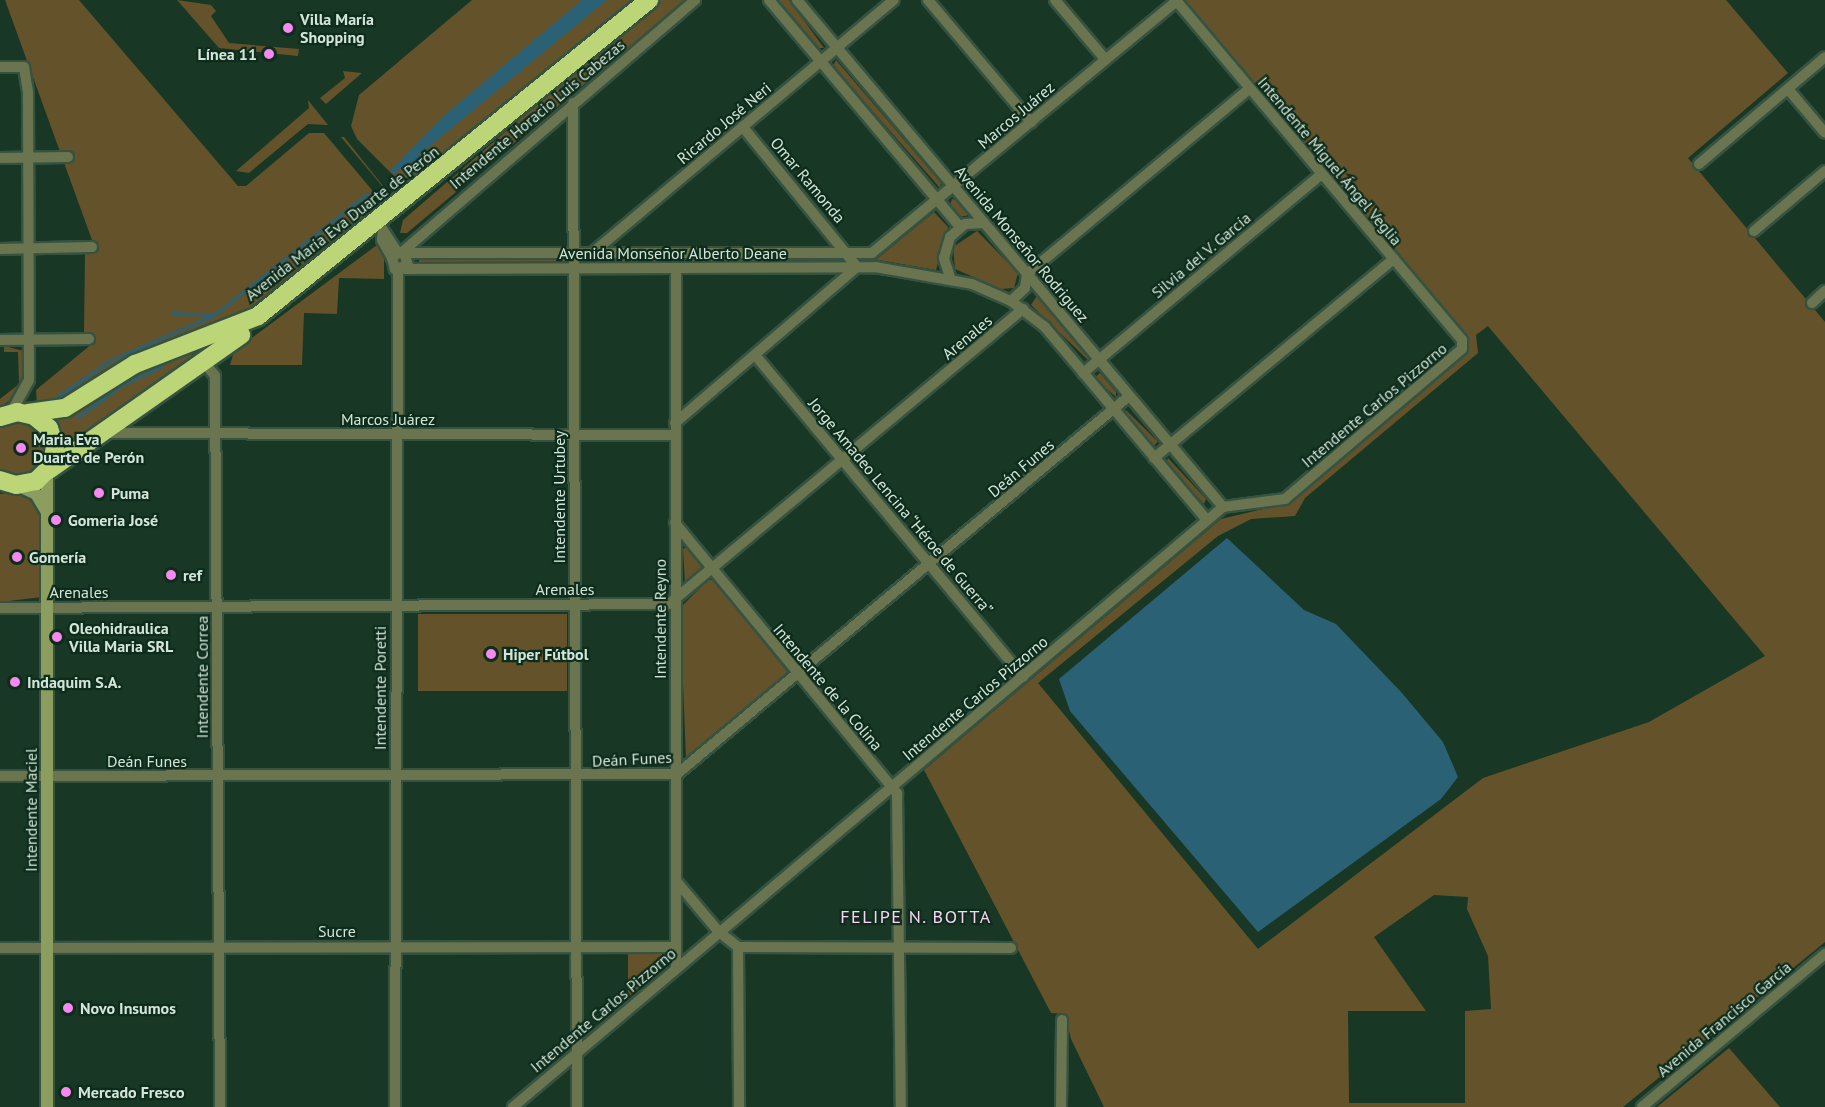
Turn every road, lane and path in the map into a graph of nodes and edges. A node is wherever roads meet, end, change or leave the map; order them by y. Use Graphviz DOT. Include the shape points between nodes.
graph roads {
  1 [pos="649,0"];
  2 [pos="695,0"];
  3 [pos="769,0"];
  4 [pos="797,0"];
  5 [pos="894,0"];
  6 [pos="928,0"];
  7 [pos="1055,0"];
  8 [pos="1176,0"];
  9 [pos="837,48"];
  10 [pos="1825,57"];
  11 [pos="1105,59"];
  12 [pos="821,61"];
  13 [pos="0,67"];
  14 [pos="1250,88"];
  15 [pos="1788,89"];
  16 [pos="573,103"];
  17 [pos="1030,122"];
  18 [pos="743,127"];
  19 [pos="1825,133"];
  20 [pos="68,157"];
  21 [pos="0,158"];
  22 [pos="27,158"];
  23 [pos="1699,164"];
  24 [pos="1825,171"];
  25 [pos="1322,174"];
  26 [pos="954,186"];
  27 [pos="938,200"];
  28 [pos="984,223"];
  29 [pos="381,227"];
  30 [pos="960,227"];
  31 [pos="1754,231"];
  32 [pos="92,247"];
  33 [pos="0,249"];
  34 [pos="27,249"];
  35 [pos="876,252"];
  36 [pos="573,253"];
  37 [pos="592,253"];
  38 [pos="850,253"];
  39 [pos="399,254"];
  40 [pos="1394,260"];
  41 [pos="857,267"];
  42 [pos="573,269"];
  43 [pos="676,269"];
  44 [pos="401,270"];
  45 [pos="1027,274"];
  46 [pos="946,276"];
  47 [pos="1825,291"];
  48 [pos="1011,301"];
  49 [pos="1812,303"];
  50 [pos="1023,309"];
  51 [pos="89,339"];
  52 [pos="0,340"];
  53 [pos="28,340"];
  54 [pos="1462,340"];
  55 [pos="193,343"];
  56 [pos="755,355"];
  57 [pos="1099,360"];
  58 [pos="203,361"];
  59 [pos="1083,373"];
  60 [pos="1129,396"];
  61 [pos="1114,409"];
  62 [pos="15,410"];
  63 [pos="675,423"];
  64 [pos="101,433"];
  65 [pos="397,434"];
  66 [pos="216,435"];
  67 [pos="573,435"];
  68 [pos="675,435"];
  69 [pos="1170,444"];
  70 [pos="1154,458"];
  71 [pos="843,460"];
  72 [pos="48,471"];
  73 [pos="7,484"];
  74 [pos="1223,507"];
  75 [pos="47,514"];
  76 [pos="1207,520"];
  77 [pos="675,523"];
  78 [pos="930,564"];
  79 [pos="711,570"];
  80 [pos="675,600"];
  81 [pos="574,603"];
  82 [pos="395,604"];
  83 [pos="217,606"];
  84 [pos="0,608"];
  85 [pos="48,608"];
  86 [pos="798,675"];
  87 [pos="1023,677"];
  88 [pos="677,774"];
  89 [pos="0,776"];
  90 [pos="48,776"];
  91 [pos="216,776"];
  92 [pos="395,776"];
  93 [pos="574,776"];
  94 [pos="892,787"];
  95 [pos="676,882"];
  96 [pos="719,932"];
  97 [pos="396,946"];
  98 [pos="673,946"];
  99 [pos="219,947"];
  100 [pos="738,947"];
  101 [pos="0,948"];
  102 [pos="48,948"];
  103 [pos="574,948"];
  104 [pos="901,948"];
  105 [pos="1011,948"];
  106 [pos="1825,954"];
  107 [pos="676,968"];
  108 [pos="1062,1020"];
  109 [pos="574,1053"];
  110 [pos="47,1107"];
  111 [pos="220,1107"];
  112 [pos="395,1107"];
  113 [pos="513,1107"];
  114 [pos="577,1107"];
  115 [pos="739,1107"];
  116 [pos="901,1107"];
  117 [pos="1060,1107"];
  118 [pos="1642,1107"];
  1 -- 29 [label="highway, Avenida María Eva Duarte de Perón" via="564,71 501,135"];
  2 -- 16 [label="street, Intendente Horacio Luis Cabezas"];
  3 -- 12 [label="street"];
  4 -- 9 [label="street, Avenida Monseñor Rodriguez"];
  5 -- 9 [label="street, Ricardo José Neri"];
  6 -- 17 [label="street"];
  7 -- 11 [label="street"];
  8 -- 11 [label="street, Marcos Juárez"];
  8 -- 14 [label="street, Intendente Miguel Ángel Veglia"];
  9 -- 12 [label="street, Ricardo José Neri"];
  9 -- 26 [label="street, Avenida Monseñor Rodriguez"];
  10 -- 15 [label="street"];
  11 -- 17 [label="street, Marcos Juárez"];
  12 -- 18 [label="street, Ricardo José Neri"];
  12 -- 27 [label="street"];
  13 -- 22 [label="street" via="24,67"];
  14 -- 25 [label="street, Intendente Miguel Ángel Veglia"];
  14 -- 45 [label="street"];
  15 -- 19 [label="street"];
  15 -- 23 [label="street"];
  16 -- 36 [label="street, Intendente Urtubey"];
  16 -- 39 [label="street, Intendente Horacio Luis Cabezas"];
  17 -- 26 [label="street, Marcos Juárez"];
  18 -- 37 [label="street, Ricardo José Neri"];
  18 -- 38 [label="street, Omar Ramonda"];
  20 -- 22 [label="street"];
  21 -- 22 [label="street"];
  22 -- 34 [label="street"];
  24 -- 31 [label="street"];
  25 -- 40 [label="street, Intendente Miguel Ángel Veglia"];
  25 -- 57 [label="street, Silvia del V. García"];
  26 -- 27 [label="street, Marcos Juárez"];
  26 -- 28 [label="street, Avenida Monseñor Rodriguez"];
  27 -- 30 [label="street"];
  27 -- 35 [label="street, Marcos Juárez"];
  28 -- 30 [label="street"];
  28 -- 45 [label="street, Avenida Monseñor Rodriguez"];
  29 -- 39 [label="street"];
  29 -- 55 [label="highway, Avenida María Eva Duarte de Perón" via="258,316"];
  29 -- 58 [label="highway, Avenida María Eva Duarte de Perón" via="293,303"];
  30 -- 46 [label="street" via="945,251"];
  32 -- 34 [label="street"];
  33 -- 34 [label="street"];
  34 -- 53 [label="street"];
  35 -- 38 [label="street, Avenida Monseñor Alberto Deane"];
  36 -- 37 [label="street, Avenida Monseñor Alberto Deane"];
  36 -- 39 [label="street, Avenida Monseñor Alberto Deane"];
  36 -- 42 [label="street, Intendente Urtubey"];
  37 -- 38 [label="street, Avenida Monseñor Alberto Deane"];
  37 -- 42 [label="street, Ricardo José Neri"];
  38 -- 41 [label="street, Omar Ramonda"];
  39 -- 44 [label="street"];
  39 -- 44 [label="street, Intendente Poretti" via="409,260"];
  40 -- 54 [label="street, Intendente Miguel Ángel Veglia"];
  40 -- 69 [label="street"];
  41 -- 43 [label="street, Avenida Monseñor Alberto Deane"];
  41 -- 46 [label="street, Avenida Monseñor Alberto Deane"];
  41 -- 56 [label="street"];
  42 -- 43 [label="street, Avenida Monseñor Alberto Deane"];
  42 -- 44 [label="street, Avenida Monseñor Alberto Deane"];
  42 -- 67 [label="street, Intendente Urtubey"];
  43 -- 63 [label="street, Intendente Reyno"];
  44 -- 65 [label="street, Intendente Poretti"];
  45 -- 48 [label="street" via="1025,288"];
  45 -- 57 [label="street, Avenida Monseñor Rodriguez"];
  46 -- 48 [label="street"];
  47 -- 49 [label="street"];
  48 -- 50 [label="street"];
  50 -- 59 [label="street"];
  50 -- 71 [label="street, Arenales"];
  51 -- 53 [label="street"];
  52 -- 53 [label="street"];
  53 -- 62 [label="street" via="28,385"];
  54 -- 74 [label="street, Intendente Carlos Pizzorno" via="1461,352 1285,499"];
  55 -- 58 [label="highway"];
  55 -- 62 [label="highway, Avenida María Eva Duarte de Perón" via="135,364 65,408"];
  56 -- 63 [label="street"];
  56 -- 71 [label="street, Jorge Amadeo Lencina “Héroe de Guerra”"];
  57 -- 59 [label="street, Silvia del V. García"];
  57 -- 60 [label="street, Avenida Monseñor Rodriguez"];
  58 -- 64 [label="highway, Avenida María Eva Duarte de Perón"];
  58 -- 66 [label="street, Intendente Correa" via="215,376"];
  59 -- 61 [label="street"];
  60 -- 61 [label="street, Deán Funes"];
  60 -- 69 [label="street, Avenida Monseñor Rodriguez"];
  61 -- 70 [label="street"];
  61 -- 78 [label="street, Deán Funes"];
  62 -- 72 [label="highway" via="45,423 54,440"];
  63 -- 68 [label="street, Intendente Reyno"];
  64 -- 66 [label="street, Marcos Juárez"];
  64 -- 72 [label="highway, Avenida María Eva Duarte de Perón"];
  65 -- 66 [label="street, Marcos Juárez"];
  65 -- 67 [label="street, Marcos Juárez"];
  65 -- 82 [label="street, Intendente Poretti"];
  66 -- 83 [label="street, Intendente Correa"];
  67 -- 68 [label="street, Marcos Juárez"];
  67 -- 81 [label="street, Intendente Urtubey"];
  68 -- 77 [label="street, Intendente Reyno"];
  69 -- 70 [label="street"];
  69 -- 74 [label="street, Avenida Monseñor Rodriguez"];
  70 -- 76 [label="street"];
  71 -- 78 [label="street, Jorge Amadeo Lencina “Héroe de Guerra”"];
  71 -- 79 [label="street, Arenales"];
  72 -- 73 [label="highway, Avenida María Eva Duarte de Perón"];
  72 -- 75 [label="main road, Intendente Maciel"];
  73 -- 75 [label="main road" via="36,494"];
  74 -- 76 [label="street, Intendente Carlos Pizzorno"];
  75 -- 85 [label="main road, Intendente Maciel"];
  76 -- 87 [label="street, Intendente Carlos Pizzorno"];
  77 -- 79 [label="street, Intendente de la Colina"];
  77 -- 80 [label="street, Intendente Reyno"];
  78 -- 86 [label="street, Deán Funes"];
  78 -- 87 [label="street, Jorge Amadeo Lencina “Héroe de Guerra”"];
  79 -- 80 [label="street, Arenales"];
  79 -- 86 [label="street, Intendente de la Colina"];
  80 -- 81 [label="street, Arenales" via="669,604"];
  80 -- 88 [label="street, Intendente Reyno"];
  81 -- 82 [label="street, Arenales"];
  81 -- 93 [label="street, Intendente Urtubey"];
  82 -- 83 [label="street, Arenales"];
  82 -- 92 [label="street, Intendente Poretti"];
  83 -- 85 [label="street, Arenales"];
  83 -- 91 [label="street, Intendente Correa"];
  84 -- 85 [label="street, Arenales"];
  85 -- 90 [label="main road, Intendente Maciel"];
  86 -- 88 [label="street, Deán Funes"];
  86 -- 94 [label="street, Intendente de la Colina"];
  87 -- 94 [label="street, Intendente Carlos Pizzorno"];
  88 -- 93 [label="street, Deán Funes"];
  88 -- 95 [label="street, Intendente Reyno"];
  89 -- 90 [label="street, Deán Funes"];
  90 -- 91 [label="street, Deán Funes"];
  90 -- 102 [label="main road, Intendente Maciel"];
  91 -- 92 [label="street, Deán Funes"];
  91 -- 99 [label="street, Intendente Correa"];
  92 -- 93 [label="street, Deán Funes"];
  92 -- 97 [label="street, Intendente Poretti"];
  93 -- 103 [label="street, Intendente Urtubey"];
  94 -- 96 [label="street, Intendente Carlos Pizzorno"];
  94 -- 104 [label="street, Intendente de la Colina" via="899,809"];
  95 -- 96 [label="street"];
  95 -- 98 [label="street, Intendente Reyno"];
  96 -- 100 [label="street"];
  96 -- 107 [label="street, Intendente Carlos Pizzorno"];
  97 -- 99 [label="street, Sucre"];
  97 -- 103 [label="street, Sucre"];
  97 -- 112 [label="street, Intendente Poretti"];
  98 -- 103 [label="street, Sucre"];
  98 -- 107 [label="street, Intendente Reyno"];
  99 -- 102 [label="street, Sucre"];
  99 -- 111 [label="street, Intendente Correa"];
  100 -- 104 [label="street"];
  100 -- 115 [label="street"];
  101 -- 102 [label="street, Sucre"];
  102 -- 110 [label="main road, Intendente Maciel"];
  103 -- 109 [label="street, Intendente Urtubey"];
  104 -- 105 [label="street"];
  104 -- 116 [label="street, Intendente de la Colina"];
  106 -- 118 [label="street, Avenida Francisco García"];
  107 -- 109 [label="street, Intendente Carlos Pizzorno"];
  108 -- 117 [label="street"];
  109 -- 113 [label="street, Intendente Carlos Pizzorno"];
  109 -- 114 [label="street, Intendente Urtubey"];
}
